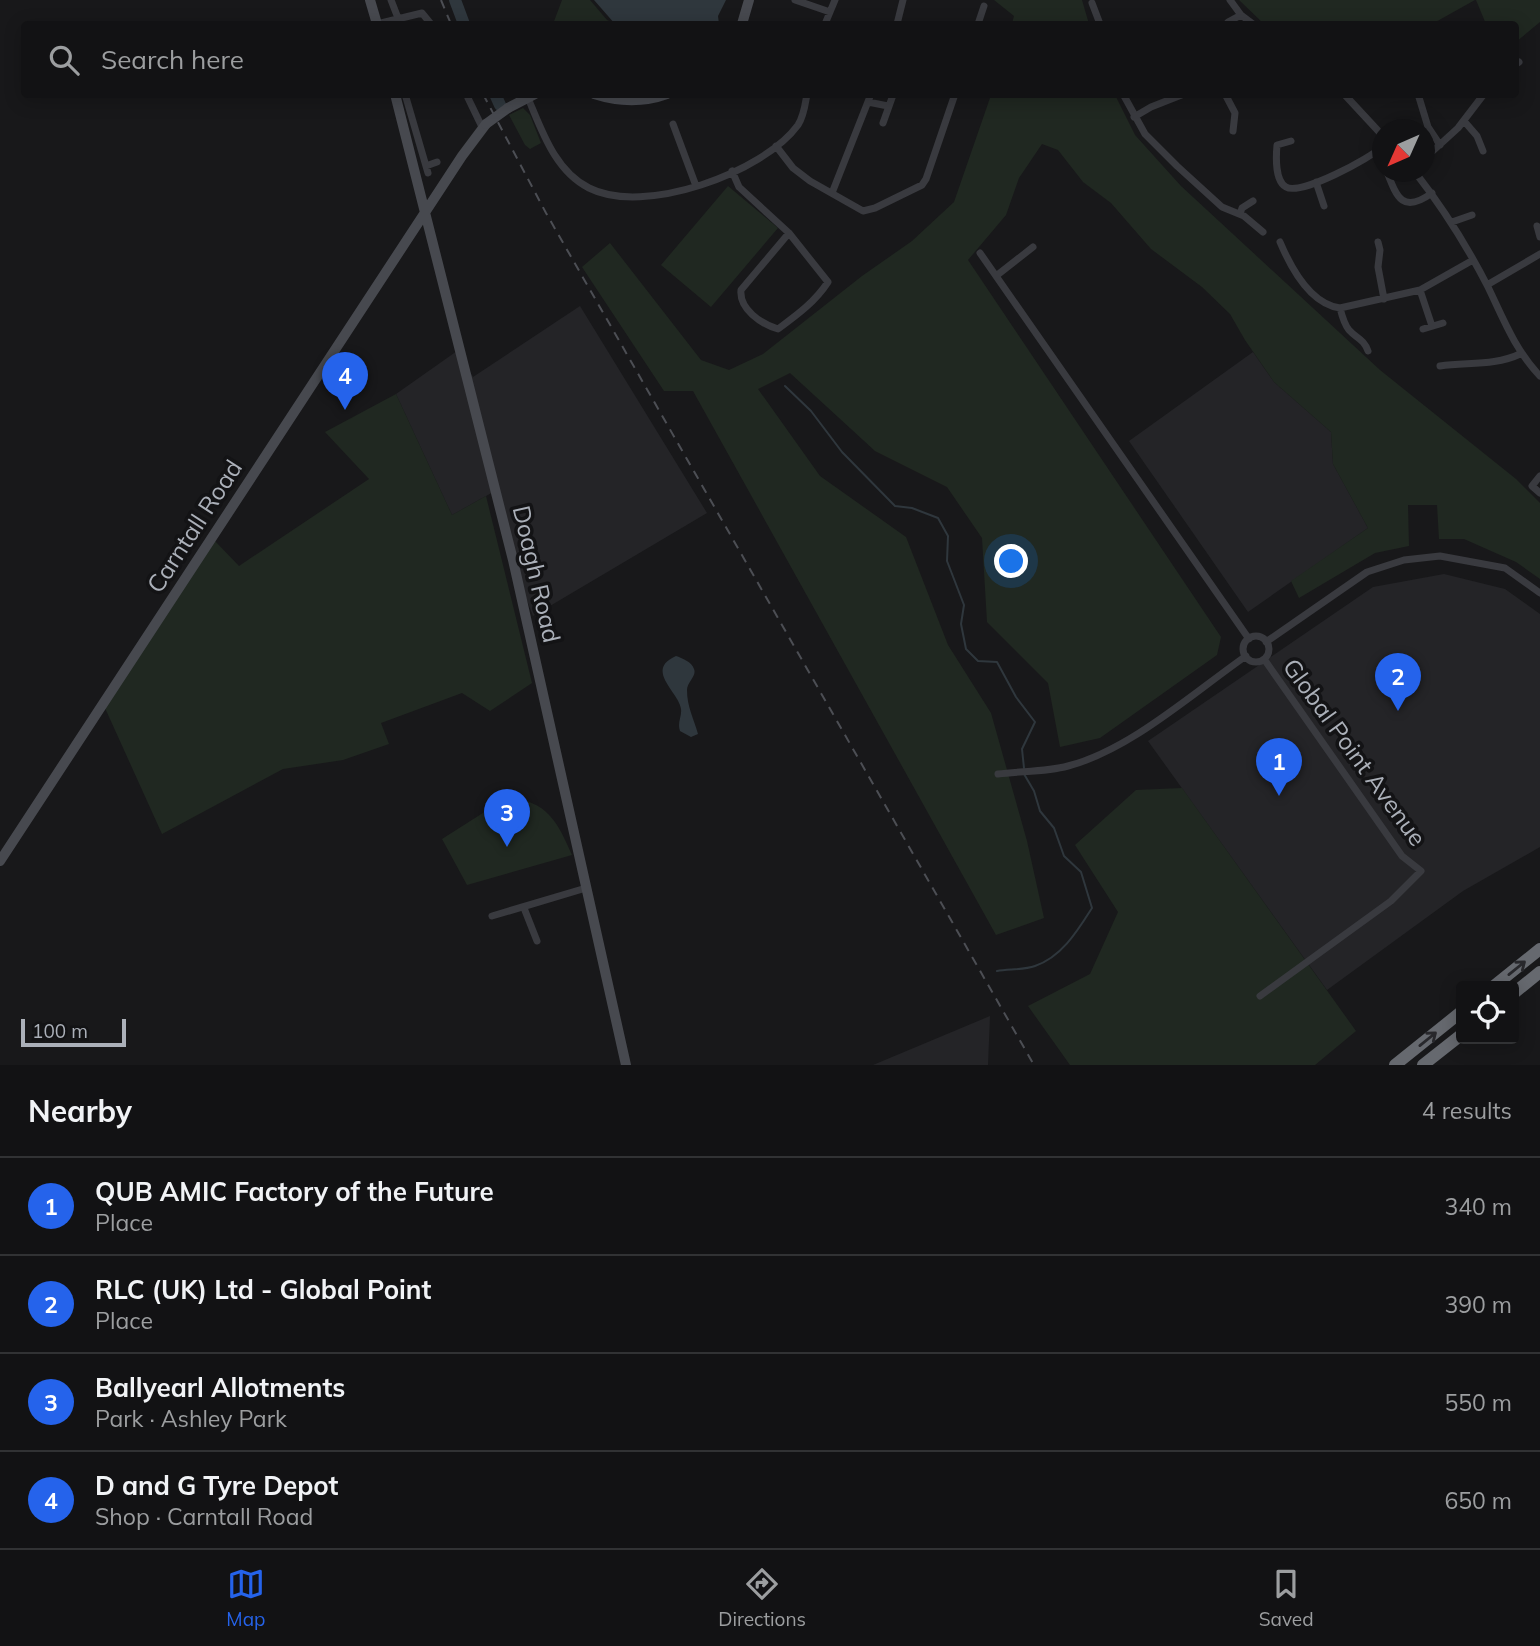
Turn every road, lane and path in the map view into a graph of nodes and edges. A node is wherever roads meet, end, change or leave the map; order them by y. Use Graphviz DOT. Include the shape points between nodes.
graph roads {
  1 [pos="370,0"];
  2 [pos="391,0"];
  3 [pos="749,0"];
  4 [pos="795,0"];
  5 [pos="835,0"];
  6 [pos="903,0"];
  7 [pos="1230,0"];
  8 [pos="1092,3"];
  9 [pos="984,6"];
  10 [pos="830,12"];
  11 [pos="1241,15"];
  12 [pos="398,18"];
  13 [pos="1227,20"];
  14 [pos="376,21"];
  15 [pos="388,21"];
  16 [pos="428,21"];
  17 [pos="743,21"];
  18 [pos="826,21"];
  19 [pos="898,21"];
  20 [pos="979,21"];
  21 [pos="1099,21"];
  22 [pos="1249,21"];
  23 [pos="396,98"];
  24 [pos="406,98"];
  25 [pos="468,98"];
  26 [pos="527,98"];
  27 [pos="532,98"];
  28 [pos="610,98"];
  29 [pos="654,98"];
  30 [pos="806,98"];
  31 [pos="870,98"];
  32 [pos="892,98"];
  33 [pos="954,98"];
  34 [pos="1125,98"];
  35 [pos="1174,98"];
  36 [pos="1226,98"];
  37 [pos="1347,98"];
  38 [pos="1419,98"];
  39 [pos="1481,98"];
  40 [pos="888,106"];
  41 [pos="1134,117"];
  42 [pos="1464,121"];
  43 [pos="883,123"];
  44 [pos="673,124"];
  45 [pos="1372,124"];
  46 [pos="484,125"];
  47 [pos="1233,131"];
  48 [pos="1291,141"];
  49 [pos="1440,145"];
  50 [pos="776,146"];
  51 [pos="1435,149"];
  52 [pos="1483,151"];
  53 [pos="1372,154"];
  54 [pos="437,162"];
  55 [pos="732,171"];
  56 [pos="1391,182"];
  57 [pos="1423,182"];
  58 [pos="1317,183"];
  59 [pos="696,186"];
  60 [pos="832,193"];
  61 [pos="1432,193"];
  62 [pos="1253,201"];
  63 [pos="1324,206"];
  64 [pos="1240,214"];
  65 [pos="425,215"];
  66 [pos="1472,215"];
  67 [pos="1452,222"];
  68 [pos="1537,226"];
  69 [pos="1263,232"];
  70 [pos="789,233"];
  71 [pos="1540,237"];
  72 [pos="1280,242"];
  73 [pos="1378,242"];
  74 [pos="1033,247"];
  75 [pos="980,253"];
  76 [pos="1540,254"];
  77 [pos="1473,260"];
  78 [pos="996,276"];
  79 [pos="1487,285"];
  80 [pos="1420,290"];
  81 [pos="1384,299"];
  82 [pos="1340,308"];
  83 [pos="1443,323"];
  84 [pos="1432,326"];
  85 [pos="1423,329"];
  86 [pos="1368,351"];
  87 [pos="1520,354"];
  88 [pos="1440,366"];
  89 [pos="1539,374"];
  90 [pos="1540,477"];
  91 [pos="1540,493"];
  92 [pos="1540,593"];
  93 [pos="1249,639"];
  94 [pos="1266,642"];
  95 [pos="1246,656"];
  96 [pos="1264,659"];
  97 [pos="998,774"];
  98 [pos="0,861"];
  99 [pos="586,888"];
  100 [pos="524,908"];
  101 [pos="492,916"];
  102 [pos="537,941"];
  103 [pos="1540,949"];
  104 [pos="1540,972"];
  105 [pos="1500,981"];
  106 [pos="1519,989"];
  107 [pos="1260,996"];
  108 [pos="1456,1016"];
  109 [pos="1456,1039"];
  110 [pos="626,1065"];
  111 [pos="1395,1065"];
  112 [pos="1423,1065"];
  1 -- 14 [label="street"];
  2 -- 12 [label="street"];
  3 -- 17 [label="street"];
  4 -- 10 [label="street"];
  5 -- 10 [label="street"];
  6 -- 19 [label="street"];
  7 -- 11 [label="street"];
  8 -- 21 [label="street"];
  9 -- 20 [label="street"];
  10 -- 18 [label="street"];
  11 -- 13 [label="street"];
  11 -- 22 [label="street"];
  12 -- 15 [label="street"];
  12 -- 16 [label="street" via="422,13"];
  23 -- 65 [label="street, Doagh Road"];
  24 -- 54 [label="street" via="427,169"];
  25 -- 46 [label="street"];
  26 -- 46 [label="street, bridge"];
  27 -- 59 [label="street" via="542,131 560,163 590,188 629,198 670,195"];
  28 -- 29 [label="street" via="626,102"];
  30 -- 50 [label="street" via="800,122"];
  31 -- 40 [label="street"];
  31 -- 60 [label="street"];
  32 -- 40 [label="street"];
  33 -- 60 [label="street" via="922,185 863,211"];
  34 -- 41 [label="street"];
  35 -- 41 [label="street"];
  36 -- 47 [label="street" via="1235,113"];
  37 -- 45 [label="street"];
  38 -- 49 [label="street" via="1428,127"];
  39 -- 42 [label="street"];
  40 -- 43 [label="street"];
  41 -- 64 [label="street" via="1177,166 1222,207"];
  42 -- 49 [label="street"];
  42 -- 52 [label="street"];
  44 -- 59 [label="street"];
  46 -- 65 [label="street, Carntall Road"];
  48 -- 58 [label="street" via="1275,142 1277,167 1287,188"];
  49 -- 51 [label="street"];
  50 -- 55 [label="street"];
  50 -- 60 [label="street" via="793,168"];
  53 -- 58 [label="street"];
  55 -- 59 [label="street"];
  55 -- 70 [label="street" via="739,187"];
  56 -- 61 [label="street" via="1396,196 1406,203 1419,203"];
  57 -- 61 [label="street"];
  58 -- 63 [label="street"];
  61 -- 67 [label="street"];
  62 -- 64 [label="street"];
  64 -- 69 [label="street"];
  65 -- 98 [label="street, Carntall Road"];
  65 -- 99 [label="street, Doagh Road" via="504,522"];
  66 -- 67 [label="street"];
  67 -- 77 [label="street"];
  68 -- 71 [label="street"];
  70 -- 70 [label="street" via="828,282 804,310 778,329 744,306 741,290"];
  72 -- 82 [label="street" via="1315,297 1329,307"];
  73 -- 81 [label="street"];
  74 -- 78 [label="street"];
  75 -- 78 [label="street"];
  76 -- 79 [label="street"];
  77 -- 79 [label="street"];
  77 -- 80 [label="street"];
  78 -- 93 [label="street"];
  79 -- 87 [label="street"];
  80 -- 81 [label="street"];
  80 -- 84 [label="street"];
  81 -- 82 [label="street"];
  82 -- 86 [label="street" via="1345,324"];
  83 -- 84 [label="street"];
  84 -- 85 [label="street"];
  87 -- 88 [label="street" via="1499,362"];
  87 -- 89 [label="street"];
  90 -- 91 [label="street" via="1532,485"];
  92 -- 94 [label="street, Global Point Avenue" via="1505,568 1440,556 1405,560 1367,572"];
  93 -- 94 [label="street, Global Point Avenue"];
  93 -- 95 [label="street, Global Point Avenue" via="1244,647"];
  94 -- 96 [label="street, Global Point Avenue" via="1269,651"];
  95 -- 96 [label="street, Global Point Avenue" via="1252,661"];
  95 -- 97 [label="street, Global Point Avenue" via="1096,757 1066,767"];
  96 -- 107 [label="street, Global Point Avenue" via="1402,856 1420,871 1391,901"];
  99 -- 100 [label="street"];
  99 -- 110 [label="street, Doagh Road"];
  100 -- 101 [label="street"];
  100 -- 102 [label="street"];
  105 -- 103 [label="highway, one-way"];
  104 -- 106 [label="highway"];
  111 -- 108 [label="highway, one-way"];
  109 -- 112 [label="highway"];
}
